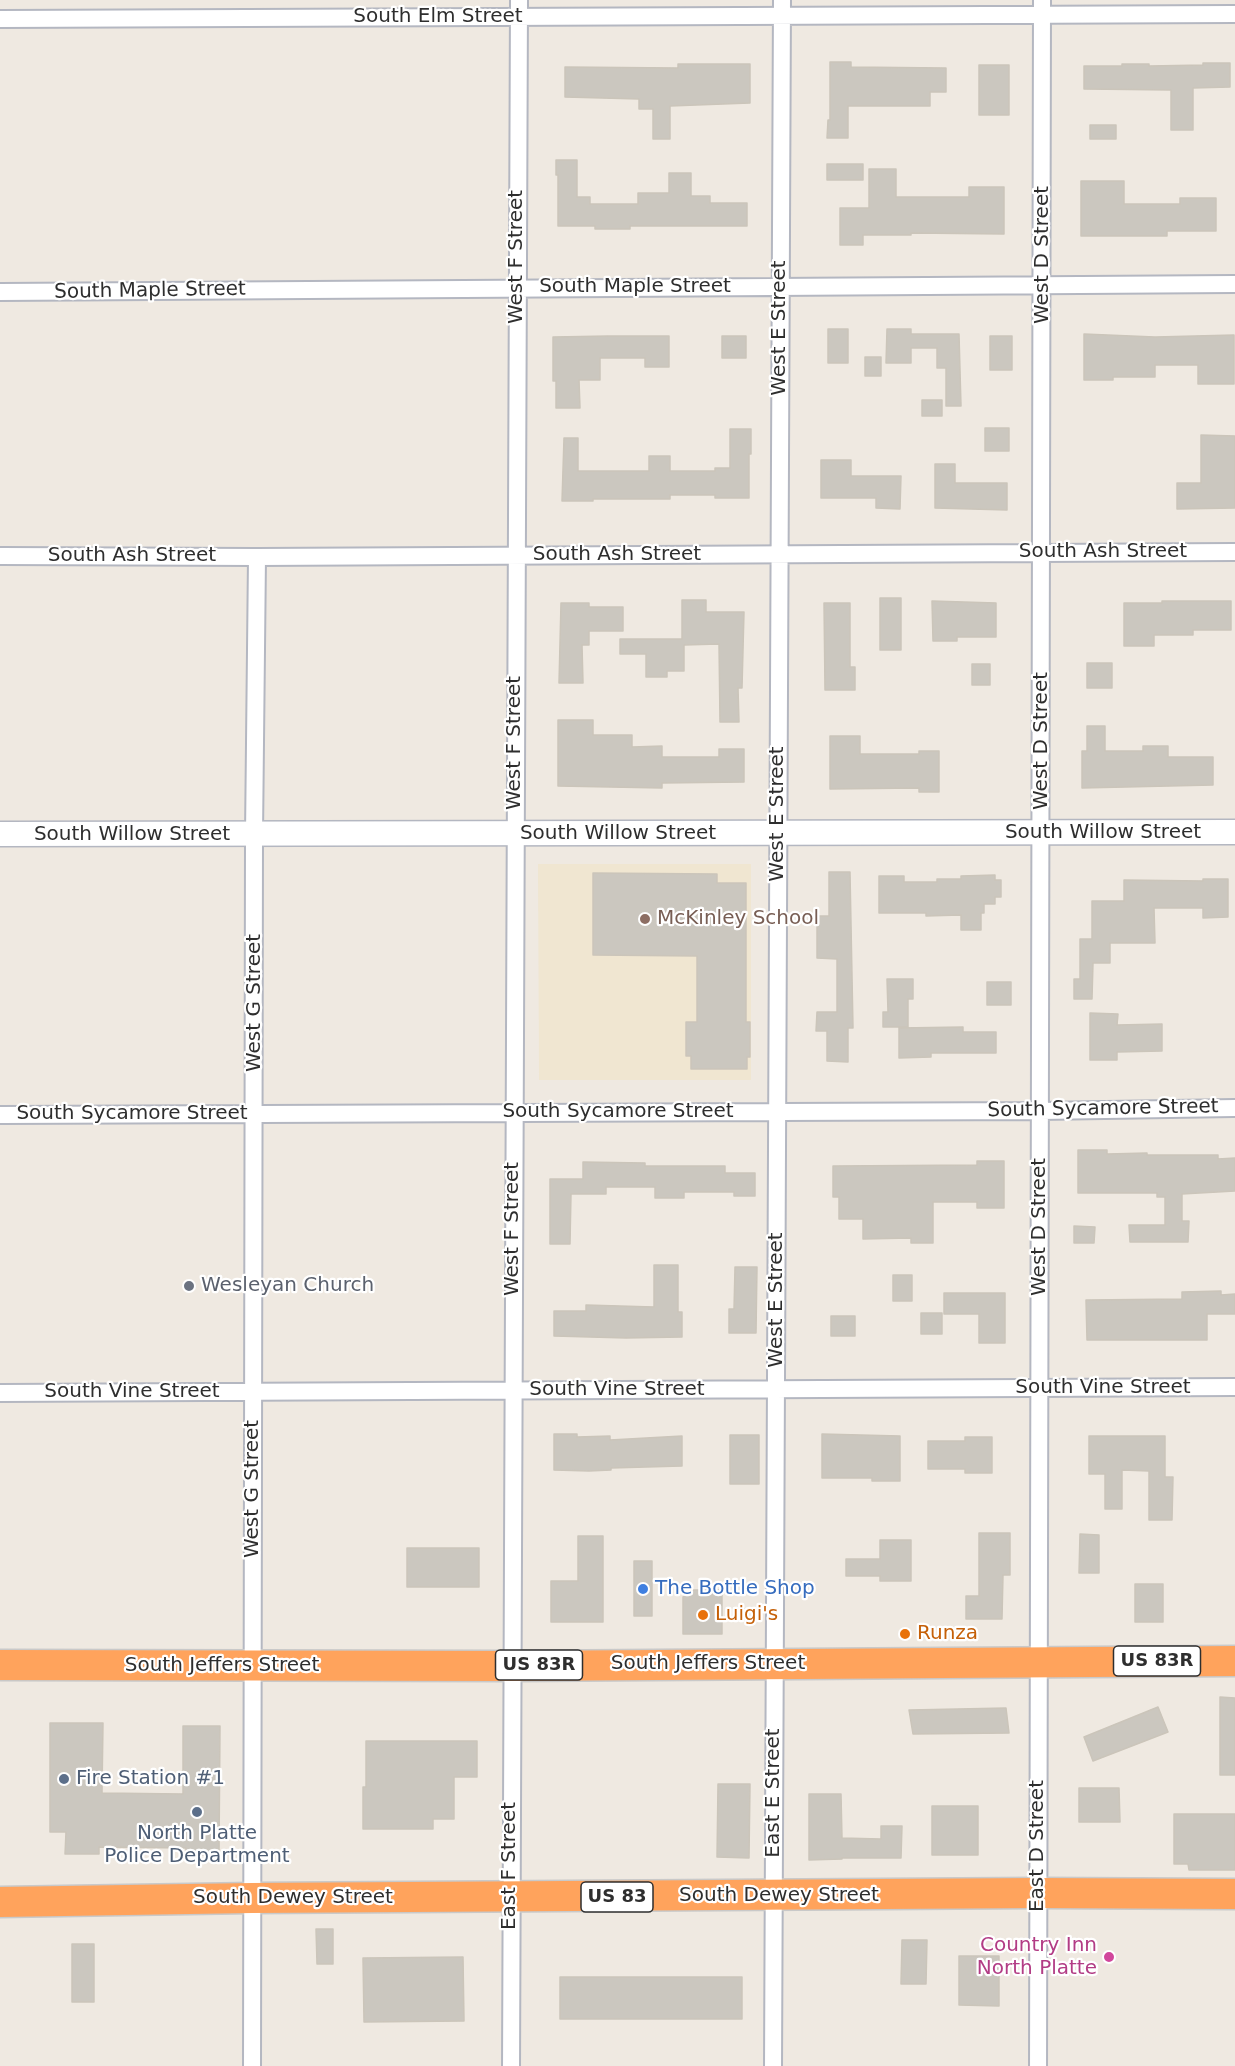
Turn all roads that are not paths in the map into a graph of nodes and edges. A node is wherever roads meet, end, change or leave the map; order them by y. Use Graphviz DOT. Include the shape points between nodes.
graph roads {
  1 [pos="1042,7"];
  2 [pos="782,8"];
  3 [pos="519,9"];
  4 [pos="1235,14"];
  5 [pos="0,19"];
  6 [pos="1235,284"];
  7 [pos="1042,285"];
  8 [pos="780,286"];
  9 [pos="517,287"];
  10 [pos="0,292"];
  11 [pos="1042,552"];
  12 [pos="1235,552"];
  13 [pos="779,554"];
  14 [pos="516,555"];
  15 [pos="0,556"];
  16 [pos="257,557"];
  17 [pos="1235,832"];
  18 [pos="0,834"];
  19 [pos="515,834"];
  20 [pos="778,834"];
  21 [pos="1041,834"];
  22 [pos="254,835"];
  23 [pos="1235,1108"];
  24 [pos="1040,1111"];
  25 [pos="514,1112"];
  26 [pos="777,1112"];
  27 [pos="255,1113"];
  28 [pos="0,1115"];
  29 [pos="1235,1387"];
  30 [pos="1039,1388"];
  31 [pos="776,1389"];
  32 [pos="512,1391"];
  33 [pos="253,1392"];
  34 [pos="0,1393"];
  35 [pos="1235,1661"];
  36 [pos="1038,1662"];
  37 [pos="775,1664"];
  38 [pos="0,1665"];
  39 [pos="511,1665"];
  40 [pos="252,1666"];
  41 [pos="1038,1893"];
  42 [pos="1235,1894"];
  43 [pos="774,1896"];
  44 [pos="510,1897"];
  45 [pos="252,1898"];
  46 [pos="0,1902"];
  47 [pos="252,2066"];
  48 [pos="511,2066"];
  49 [pos="773,2066"];
  50 [pos="1038,2066"];
  1 -- 2 [label="street, South Elm Street"];
  1 -- 4 [label="street, South Elm Street"];
  1 -- 7 [label="street, West D Street"];
  2 -- 3 [label="street, South Elm Street"];
  2 -- 8 [label="street, West E Street"];
  3 -- 5 [label="street, South Elm Street"];
  3 -- 9 [label="street, West F Street"];
  6 -- 7 [label="street, South Maple Street"];
  7 -- 8 [label="street, South Maple Street"];
  7 -- 11 [label="street, West D Street"];
  8 -- 9 [label="street, South Maple Street"];
  8 -- 13 [label="street, West E Street"];
  9 -- 10 [label="street, South Maple Street"];
  9 -- 14 [label="street, West F Street"];
  11 -- 12 [label="street, South Ash Street"];
  11 -- 13 [label="street, South Ash Street"];
  11 -- 21 [label="street, West D Street"];
  13 -- 14 [label="street, South Ash Street"];
  13 -- 20 [label="street, West E Street"];
  14 -- 16 [label="street, South Ash Street"];
  14 -- 19 [label="street, West F Street"];
  15 -- 16 [label="street, South Ash Street"];
  16 -- 22 [label="street, West G Street"];
  17 -- 21 [label="main road, South Willow Street"];
  18 -- 22 [label="main road, South Willow Street"];
  19 -- 20 [label="main road, South Willow Street"];
  19 -- 22 [label="main road, South Willow Street"];
  19 -- 25 [label="street, West F Street"];
  20 -- 21 [label="main road, South Willow Street"];
  20 -- 26 [label="street, West E Street"];
  21 -- 24 [label="street, West D Street"];
  22 -- 27 [label="street, West G Street"];
  23 -- 24 [label="street, South Sycamore Street"];
  24 -- 26 [label="street, South Sycamore Street"];
  24 -- 30 [label="street, West D Street"];
  25 -- 26 [label="street, South Sycamore Street"];
  25 -- 27 [label="street, South Sycamore Street"];
  25 -- 32 [label="street, West F Street"];
  26 -- 31 [label="street, West E Street"];
  27 -- 28 [label="street, South Sycamore Street"];
  27 -- 33 [label="street, West G Street"];
  29 -- 30 [label="street, South Vine Street"];
  30 -- 31 [label="street, South Vine Street"];
  30 -- 36 [label="street, West D Street"];
  31 -- 32 [label="street, South Vine Street"];
  31 -- 37 [label="street, West E Street"];
  32 -- 33 [label="street, South Vine Street"];
  32 -- 39 [label="street, West F Street"];
  33 -- 34 [label="street, South Vine Street"];
  33 -- 40 [label="street, West G Street"];
  35 -- 36 [label="highway, South Jeffers Street / US 83R"];
  36 -- 37 [label="highway, South Jeffers Street / US 83R"];
  36 -- 41 [label="street, East D Street"];
  37 -- 39 [label="highway, South Jeffers Street / US 83R"];
  37 -- 43 [label="street, East E Street"];
  38 -- 40 [label="highway, South Jeffers Street / US 83R"];
  39 -- 40 [label="highway, South Jeffers Street / US 83R"];
  39 -- 44 [label="street, East F Street"];
  40 -- 45 [label="street, West G Street"];
  41 -- 42 [label="highway, South Dewey Street / US 83"];
  41 -- 43 [label="highway, South Dewey Street / US 83"];
  41 -- 50 [label="street, East D Street"];
  43 -- 44 [label="highway, South Dewey Street / US 83"];
  43 -- 49 [label="street, East E Street"];
  44 -- 45 [label="highway, South Dewey Street / US 83"];
  44 -- 48 [label="street, East F Street"];
  45 -- 46 [label="highway, South Dewey Street / US 83"];
  45 -- 47 [label="street, West G Street"];
}
